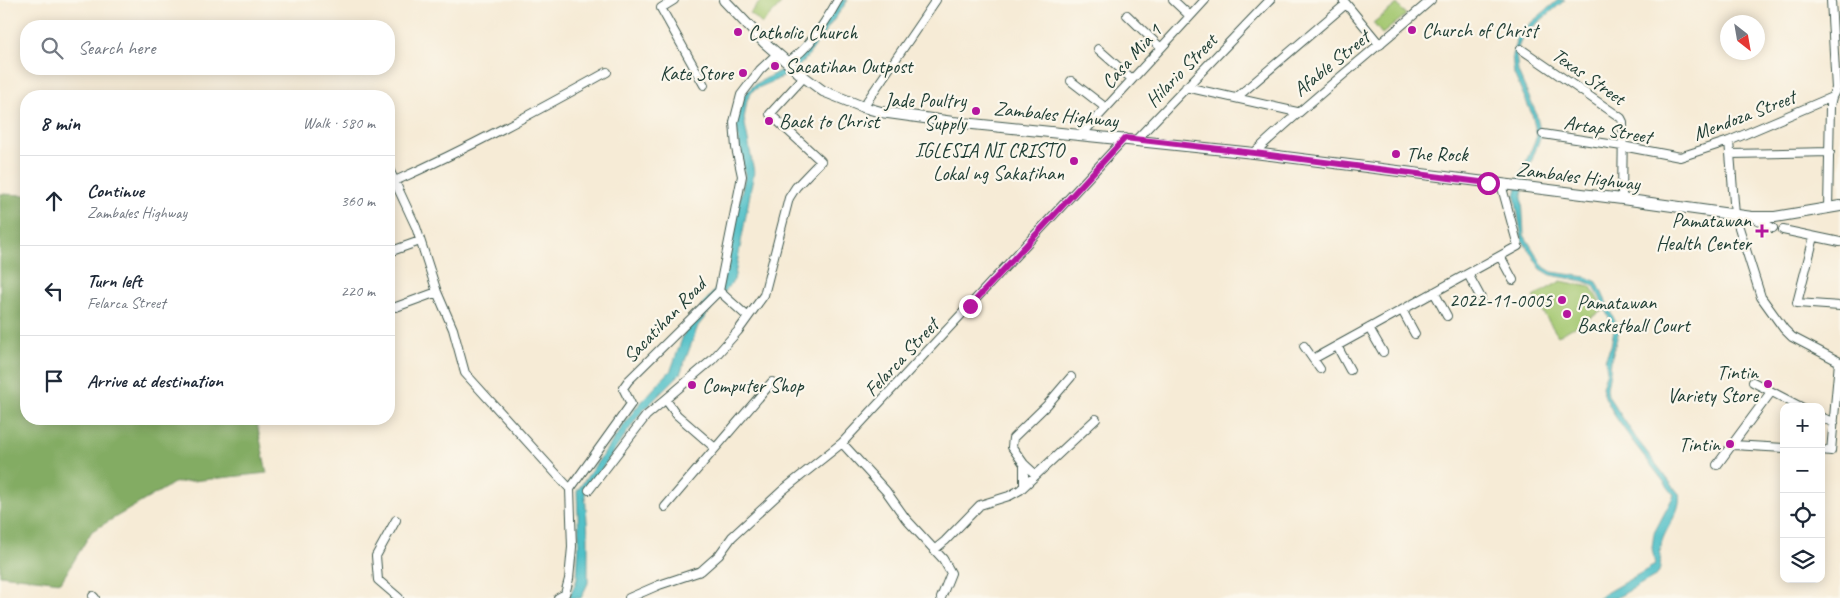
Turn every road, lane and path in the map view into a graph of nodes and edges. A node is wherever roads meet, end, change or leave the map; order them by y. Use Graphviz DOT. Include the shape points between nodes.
graph roads {
  1 [pos="674,0"];
  2 [pos="724,0"];
  3 [pos="838,0"];
  4 [pos="936,0"];
  5 [pos="1173,0"];
  6 [pos="1204,0"];
  7 [pos="1270,0"];
  8 [pos="1430,0"];
  9 [pos="1830,0"];
  10 [pos="1344,2"];
  11 [pos="1126,15"];
  12 [pos="1190,16"];
  13 [pos="1380,44"];
  14 [pos="1161,48"];
  15 [pos="1098,49"];
  16 [pos="1521,49"];
  17 [pos="777,54"];
  18 [pos="788,63"];
  19 [pos="607,72"];
  20 [pos="802,75"];
  21 [pos="1132,79"];
  22 [pos="1071,81"];
  23 [pos="704,85"];
  24 [pos="1186,87"];
  25 [pos="1838,88"];
  26 [pos="1236,98"];
  27 [pos="1832,98"];
  28 [pos="863,108"];
  29 [pos="1106,108"];
  30 [pos="1298,112"];
  31 [pos="1082,134"];
  32 [pos="1543,134"];
  33 [pos="1125,138"];
  34 [pos="1136,140"];
  35 [pos="1729,141"];
  36 [pos="1622,146"];
  37 [pos="1830,152"];
  38 [pos="1254,153"];
  39 [pos="1730,154"];
  40 [pos="1667,156"];
  41 [pos="395,181"];
  42 [pos="1501,184"];
  43 [pos="1622,199"];
  44 [pos="1840,206"];
  45 [pos="1828,209"];
  46 [pos="1735,214"];
  47 [pos="1752,217"];
  48 [pos="1773,228"];
  49 [pos="1783,230"];
  50 [pos="1814,237"];
  51 [pos="420,241"];
  52 [pos="1840,242"];
  53 [pos="395,250"];
  54 [pos="1500,256"];
  55 [pos="1468,274"];
  56 [pos="1513,280"];
  57 [pos="718,291"];
  58 [pos="437,292"];
  59 [pos="1434,292"];
  60 [pos="1481,298"];
  61 [pos="1840,306"];
  62 [pos="396,307"];
  63 [pos="1402,310"];
  64 [pos="1447,316"];
  65 [pos="748,317"];
  66 [pos="1369,328"];
  67 [pos="1415,334"];
  68 [pos="1304,346"];
  69 [pos="1337,346"];
  70 [pos="1383,352"];
  71 [pos="1313,360"];
  72 [pos="1840,362"];
  73 [pos="1320,369"];
  74 [pos="1350,370"];
  75 [pos="1071,377"];
  76 [pos="772,382"];
  77 [pos="1752,382"];
  78 [pos="1771,392"];
  79 [pos="666,400"];
  80 [pos="1793,403"];
  81 [pos="1096,418"];
  82 [pos="1825,419"];
  83 [pos="1834,423"];
  84 [pos="842,443"];
  85 [pos="1733,445"];
  86 [pos="1835,447"];
  87 [pos="715,448"];
  88 [pos="1780,448"];
  89 [pos="1024,464"];
  90 [pos="1716,465"];
  91 [pos="1036,475"];
  92 [pos="1024,486"];
  93 [pos="570,489"];
  94 [pos="589,490"];
  95 [pos="665,507"];
  96 [pos="396,520"];
  97 [pos="934,550"];
  98 [pos="399,598"];
  99 [pos="558,598"];
  100 [pos="629,598"];
  101 [pos="941,598"];
  1 -- 23 [label="street" via="661,8"];
  2 -- 17 [label="main road, Zambales Highway"];
  3 -- 18 [label="street" via="828,17"];
  4 -- 28 [label="street"];
  5 -- 12 [label="street"];
  6 -- 12 [label="street, Casa Mia 1"];
  7 -- 24 [label="street, Hilario Street"];
  8 -- 13 [label="street, Afable Street"];
  9 -- 25 [label="street"];
  10 -- 13 [label="street"];
  10 -- 26 [label="street"];
  11 -- 14 [label="street"];
  12 -- 14 [label="street, Casa Mia 1"];
  13 -- 30 [label="street, Afable Street"];
  14 -- 21 [label="street, Casa Mia 1"];
  15 -- 21 [label="street"];
  16 -- 36 [label="street, Texas Street" via="1621,118"];
  17 -- 18 [label="main road, Zambales Highway"];
  17 -- 57 [label="street, Sacatihan Road" via="741,94 734,122 742,176"];
  18 -- 20 [label="main road, Zambales Highway"];
  19 -- 41 [label="street" via="454,155"];
  20 -- 28 [label="main road, Zambales Highway" via="823,90"];
  20 -- 65 [label="street" via="770,114 821,161 789,198 764,295"];
  21 -- 29 [label="street, Casa Mia 1"];
  22 -- 29 [label="street"];
  24 -- 26 [label="street"];
  24 -- 34 [label="street, Hilario Street"];
  25 -- 27 [label="street"];
  26 -- 30 [label="street"];
  27 -- 35 [label="street, Mendoza Street"];
  27 -- 37 [label="street"];
  28 -- 31 [label="main road, Zambales Highway" via="953,122"];
  29 -- 31 [label="street, Casa Mia 1"];
  30 -- 38 [label="street, Afable Street"];
  31 -- 33 [label="main road, Zambales Highway"];
  32 -- 36 [label="street, Artap Street"];
  33 -- 34 [label="main road, Zambales Highway"];
  33 -- 84 [label="street, Felarca Street"];
  34 -- 38 [label="main road, Zambales Highway"];
  35 -- 39 [label="street"];
  35 -- 40 [label="street, Mendoza Street" via="1680,157"];
  36 -- 40 [label="street, Artap Street"];
  36 -- 43 [label="street, Texas Street"];
  37 -- 39 [label="street"];
  37 -- 45 [label="street"];
  38 -- 42 [label="main road, Zambales Highway"];
  39 -- 46 [label="street"];
  41 -- 51 [label="street"];
  42 -- 43 [label="main road, Zambales Highway"];
  42 -- 54 [label="street" via="1518,246"];
  43 -- 46 [label="main road, Zambales Highway"];
  44 -- 45 [label="main road, Zambales Highway"];
  45 -- 47 [label="main road, Zambales Highway" via="1775,218"];
  46 -- 47 [label="main road, Zambales Highway"];
  46 -- 72 [label="street" via="1761,297 1767,306 1792,337"];
  47 -- 48 [label="street"];
  49 -- 50 [label="street"];
  50 -- 52 [label="street"];
  50 -- 61 [label="street" via="1797,303"];
  51 -- 53 [label="street"];
  51 -- 58 [label="street"];
  54 -- 55 [label="street"];
  54 -- 56 [label="street"];
  55 -- 59 [label="street"];
  55 -- 60 [label="street"];
  57 -- 65 [label="street"];
  57 -- 93 [label="street, Sacatihan Road" via="628,381 623,388 631,404"];
  58 -- 62 [label="street"];
  58 -- 93 [label="street" via="453,329 465,373"];
  59 -- 63 [label="street"];
  59 -- 64 [label="street"];
  63 -- 66 [label="street"];
  63 -- 67 [label="street"];
  65 -- 79 [label="street" via="712,360"];
  66 -- 69 [label="street"];
  66 -- 70 [label="street"];
  68 -- 71 [label="street"];
  69 -- 71 [label="street"];
  69 -- 74 [label="street"];
  71 -- 73 [label="street"];
  72 -- 83 [label="street"];
  75 -- 89 [label="street" via="1013,438 1012,447"];
  76 -- 87 [label="street"];
  77 -- 78 [label="street"];
  78 -- 80 [label="street"];
  78 -- 85 [label="street"];
  79 -- 87 [label="street" via="677,415"];
  79 -- 94 [label="street" via="646,416"];
  81 -- 91 [label="street"];
  82 -- 83 [label="street"];
  83 -- 86 [label="street"];
  84 -- 97 [label="street"];
  84 -- 100 [label="street, Felarca Street" via="783,490 701,571"];
  85 -- 88 [label="street"];
  85 -- 90 [label="street"];
  87 -- 95 [label="street"];
  89 -- 91 [label="street"];
  89 -- 92 [label="street"];
  91 -- 92 [label="street"];
  92 -- 97 [label="street" via="1009,496 980,505"];
  93 -- 99 [label="street" via="572,546 569,579 565,594"];
  96 -- 98 [label="street" via="376,556 378,580"];
  97 -- 101 [label="street" via="951,573"];
}
